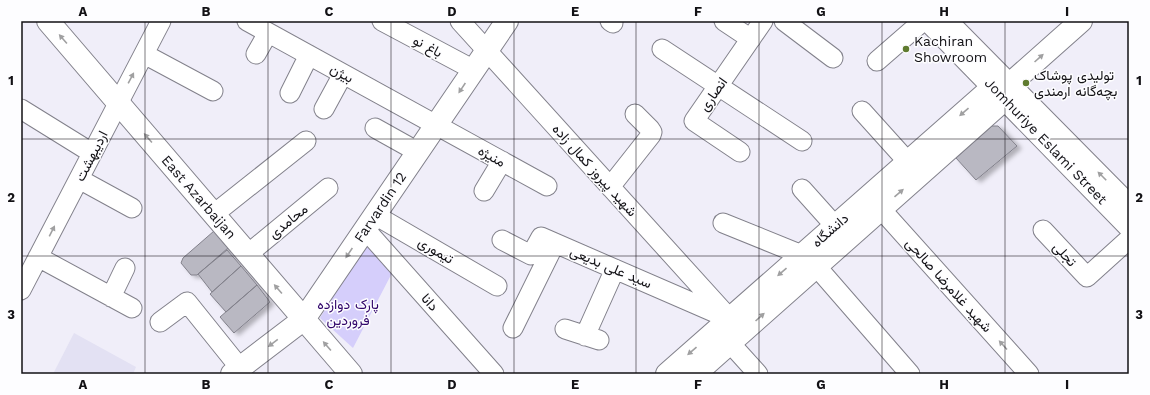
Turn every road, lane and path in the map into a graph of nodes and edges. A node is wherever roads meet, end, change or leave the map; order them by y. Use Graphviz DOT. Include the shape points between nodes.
graph roads {
  1 [pos="48,21"];
  2 [pos="161,21"];
  3 [pos="247,21"];
  4 [pos="382,21"];
  5 [pos="460,21"];
  6 [pos="507,21"];
  7 [pos="724,21"];
  8 [pos="763,21"];
  9 [pos="784,21"];
  10 [pos="923,21"];
  11 [pos="929,21"];
  12 [pos="948,21"];
  13 [pos="1081,21"];
  14 [pos="268,33"];
  15 [pos="751,39"];
  16 [pos="662,49"];
  17 [pos="487,51"];
  18 [pos="144,54"];
  19 [pos="256,54"];
  20 [pos="309,55"];
  21 [pos="833,58"];
  22 [pos="877,61"];
  23 [pos="474,70"];
  24 [pos="343,74"];
  25 [pos="718,86"];
  26 [pos="1003,90"];
  27 [pos="214,91"];
  28 [pos="290,93"];
  29 [pos="118,103"];
  30 [pos="324,108"];
  31 [pos="21,109"];
  32 [pos="862,111"];
  33 [pos="635,114"];
  34 [pos="436,125"];
  35 [pos="375,128"];
  36 [pos="306,141"];
  37 [pos="802,141"];
  38 [pos="418,152"];
  39 [pos="740,152"];
  40 [pos="92,153"];
  41 [pos="502,161"];
  42 [pos="914,168"];
  43 [pos="79,179"];
  44 [pos="547,186"];
  45 [pos="610,187"];
  46 [pos="328,188"];
  47 [pos="802,189"];
  48 [pos="484,191"];
  49 [pos="875,203"];
  50 [pos="1129,204"];
  51 [pos="132,208"];
  52 [pos="214,214"];
  53 [pos="370,222"];
  54 [pos="723,223"];
  55 [pos="1129,226"];
  56 [pos="1044,230"];
  57 [pos="841,232"];
  58 [pos="1129,239"];
  59 [pos="502,240"];
  60 [pos="555,243"];
  61 [pos="248,254"];
  62 [pos="31,260"];
  63 [pos="809,261"];
  64 [pos="125,268"];
  65 [pos="614,269"];
  66 [pos="497,286"];
  67 [pos="21,290"];
  68 [pos="111,297"];
  69 [pos="132,308"];
  70 [pos="304,319"];
  71 [pos="160,322"];
  72 [pos="513,328"];
  73 [pos="565,329"];
  74 [pos="730,330"];
  75 [pos="236,371"];
  76 [pos="351,374"];
  77 [pos="494,374"];
  78 [pos="667,374"];
  79 [pos="694,374"];
  80 [pos="758,374"];
  81 [pos="910,374"];
  82 [pos="1029,374"];
  29 -- 1 [label="main road, East Azarbaijan, one-way"];
  2 -- 18 [label="street, اردیبهشت"];
  3 -- 14 [label="street, بیژن"];
  4 -- 23 [label="street, باغ نو"];
  5 -- 17 [label="street, شهید پیروز کمال زاده"];
  6 -- 17 [label="main road, Farvardin 12"];
  7 -- 15 [label="street"];
  8 -- 15 [label="street, انصاری"];
  9 -- 21 [label="street"];
  10 -- 22 [label="street"];
  11 -- 26 [label="main road, Jomhuriye Eslami Street"];
  12 -- 26 [label="street"];
  26 -- 13 [label="main road, دانشگاه, one-way"];
  14 -- 19 [label="street"];
  14 -- 20 [label="street, بیژن"];
  15 -- 25 [label="street, انصاری"];
  16 -- 25 [label="street"];
  17 -- 23 [label="main road, Farvardin 12"];
  17 -- 45 [label="street, شهید پیروز کمال زاده"];
  18 -- 27 [label="street"];
  29 -- 18 [label="street, اردیبهشت, one-way"];
  20 -- 24 [label="street, بیژن"];
  20 -- 28 [label="street"];
  23 -- 34 [label="main road, Farvardin 12, one-way"];
  24 -- 30 [label="street"];
  24 -- 34 [label="street, بیژن"];
  25 -- 37 [label="street"];
  25 -- 39 [label="street, انصاری" via="694,121"];
  26 -- 42 [label="main road, دانشگاه"];
  50 -- 26 [label="street, one-way"];
  26 -- 55 [label="main road, Jomhuriye Eslami Street"];
  29 -- 40 [label="street, اردیبهشت"];
  52 -- 29 [label="main road, East Azarbaijan, one-way"];
  31 -- 40 [label="street"];
  32 -- 42 [label="street"];
  33 -- 45 [label="street" via="650,129 651,135"];
  34 -- 38 [label="main road, Farvardin 12"];
  34 -- 41 [label="street, منیژه"];
  35 -- 38 [label="street"];
  36 -- 52 [label="street"];
  38 -- 53 [label="main road, Farvardin 12"];
  40 -- 43 [label="street, اردیبهشت"];
  41 -- 44 [label="street, منیژه"];
  41 -- 48 [label="street"];
  42 -- 49 [label="main road, دانشگاه"];
  43 -- 51 [label="street"];
  62 -- 43 [label="street, اردیبهشت, one-way"];
  45 -- 74 [label="street, شهید پیروز کمال زاده"];
  46 -- 61 [label="street, محامدی"];
  47 -- 57 [label="street"];
  49 -- 57 [label="main road, دانشگاه"];
  82 -- 49 [label="street, شهید غلامرضا صالحی, one-way"];
  52 -- 61 [label="main road, East Azarbaijan"];
  53 -- 66 [label="street, تیموری"];
  53 -- 70 [label="main road, Farvardin 12, one-way"];
  53 -- 77 [label="street, دانا"];
  54 -- 63 [label="street"];
  56 -- 58 [label="street" via="1087,277"];
  57 -- 63 [label="main road, دانشگاه"];
  59 -- 60 [label="street, سید علی بدیعی" via="530,255 540,237"];
  60 -- 65 [label="street, سید علی بدیعی"];
  60 -- 72 [label="street"];
  70 -- 61 [label="main road, East Azarbaijan, one-way"];
  62 -- 67 [label="street, اردیبهشت"];
  62 -- 68 [label="street"];
  63 -- 74 [label="main road, دانشگاه"];
  63 -- 81 [label="street"];
  64 -- 68 [label="street"];
  65 -- 73 [label="street" via="592,338"];
  65 -- 74 [label="street, سید علی بدیعی"];
  68 -- 69 [label="street"];
  70 -- 75 [label="main road, Farvardin 12, one-way"];
  76 -- 70 [label="main road, East Azarbaijan, one-way"];
  71 -- 75 [label="street" via="187,302"];
  74 -- 78 [label="main road, دانشگاه, one-way"];
  74 -- 79 [label="main road, دانشگاه"];
  74 -- 80 [label="street, شهید پیروز کمال زاده"];
}
